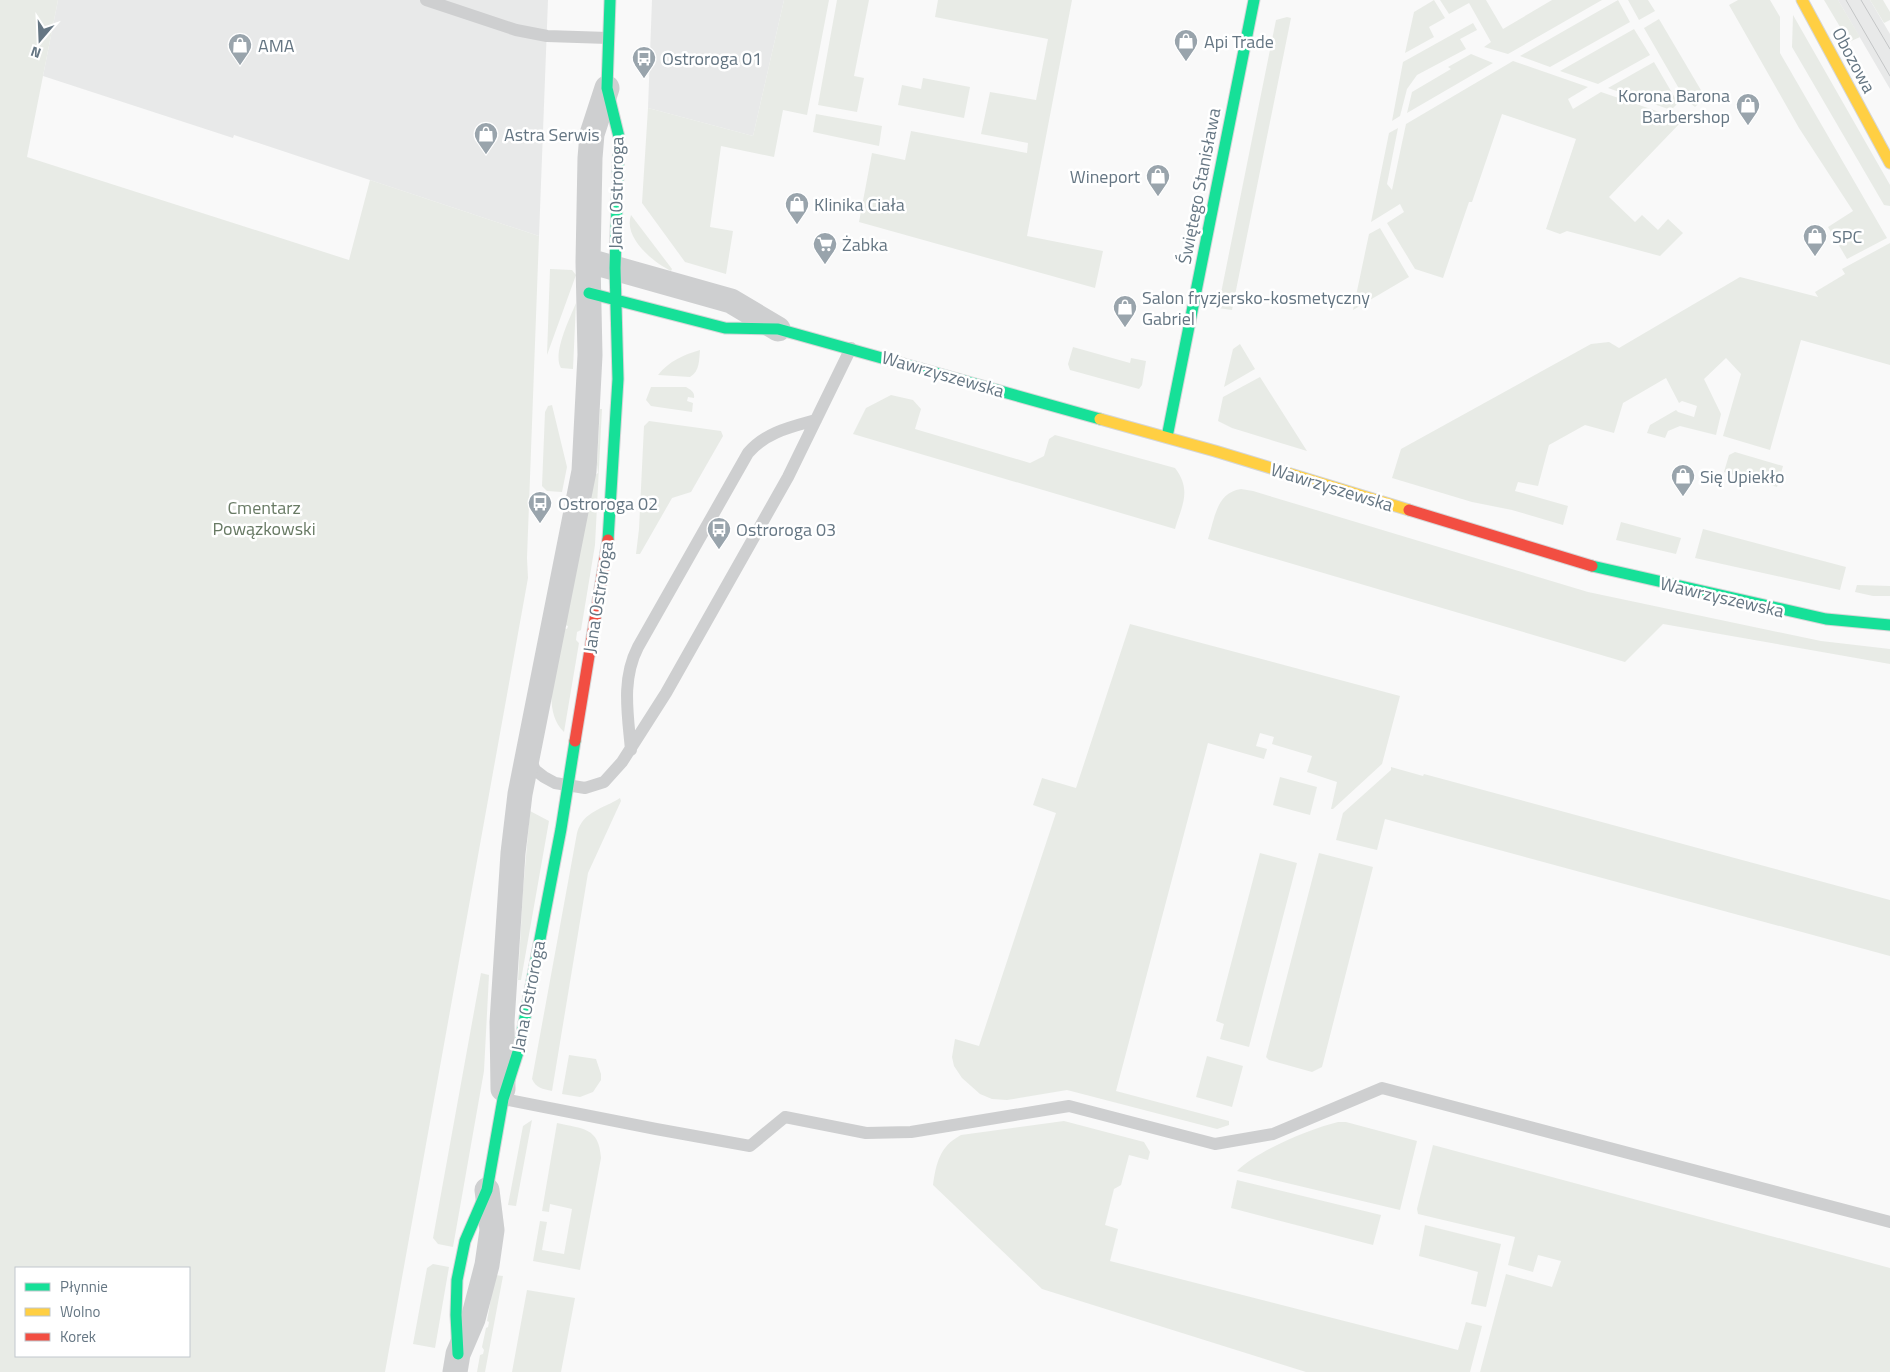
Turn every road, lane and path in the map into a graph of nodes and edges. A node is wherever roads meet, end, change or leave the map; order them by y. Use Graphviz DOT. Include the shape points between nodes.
graph roads {
  1 [pos="426,0"];
  2 [pos="610,0"];
  3 [pos="1254,0"];
  4 [pos="1802,0"];
  5 [pos="608,38"];
  6 [pos="607,88"];
  7 [pos="1890,163"];
  8 [pos="588,262"];
  9 [pos="615,268"];
  10 [pos="589,293"];
  11 [pos="616,300"];
  12 [pos="778,329"];
  13 [pos="851,348"];
  14 [pos="816,420"];
  15 [pos="1167,437"];
  16 [pos="1890,625"];
  17 [pos="631,750"];
  18 [pos="528,751"];
  19 [pos="568,786"];
  20 [pos="503,1098"];
  21 [pos="488,1190"];
  22 [pos="1890,1222"];
  23 [pos="456,1363"];
  1 -- 5 [label="lane" via="523,32"];
  2 -- 5 [label="street, Jana Ostroroga"];
  3 -- 15 [label="street, Świętego Stanisława"];
  4 -- 7 [label="street, Obozowa"];
  5 -- 6 [label="street, Jana Ostroroga"];
  6 -- 8 [label="street, Jana Ostroroga" via="592,134"];
  6 -- 9 [label="street, Jana Ostroroga" via="619,137"];
  8 -- 9 [label="street, Wawrzyszewska"];
  8 -- 10 [label="street, Jana Ostroroga"];
  9 -- 11 [label="street, Jana Ostroroga"];
  9 -- 12 [label="street, Wawrzyszewska" via="731,301"];
  10 -- 11 [label="street, Wawrzyszewska"];
  10 -- 18 [label="street, Jana Ostroroga" via="590,356 584,471"];
  11 -- 12 [label="street, Wawrzyszewska" via="725,328"];
  11 -- 19 [label="street, Jana Ostroroga" via="618,379 607,548"];
  12 -- 13 [label="street, Wawrzyszewska"];
  13 -- 14 [label="lane"];
  13 -- 15 [label="street, Wawrzyszewska"];
  14 -- 17 [label="lane" via="784,485"];
  14 -- 17 [label="lane" via="775,432 748,453 638,647 630,666 626,690"];
  15 -- 16 [label="street, Wawrzyszewska" via="1591,566 1826,619"];
  17 -- 19 [label="lane" via="604,782 585,788"];
  18 -- 19 [label="lane" via="539,774"];
  18 -- 20 [label="street, Jana Ostroroga" via="513,853 502,1022"];
  19 -- 20 [label="street, Jana Ostroroga" via="518,1049"];
  20 -- 21 [label="street, Jana Ostroroga"];
  20 -- 22 [label="lane" via="750,1146 784,1117 866,1133 911,1132 1070,1106 1215,1144 1273,1134 1382,1088"];
  21 -- 23 [label="street, Jana Ostroroga" via="492,1230 486,1265 473,1319"];
}
